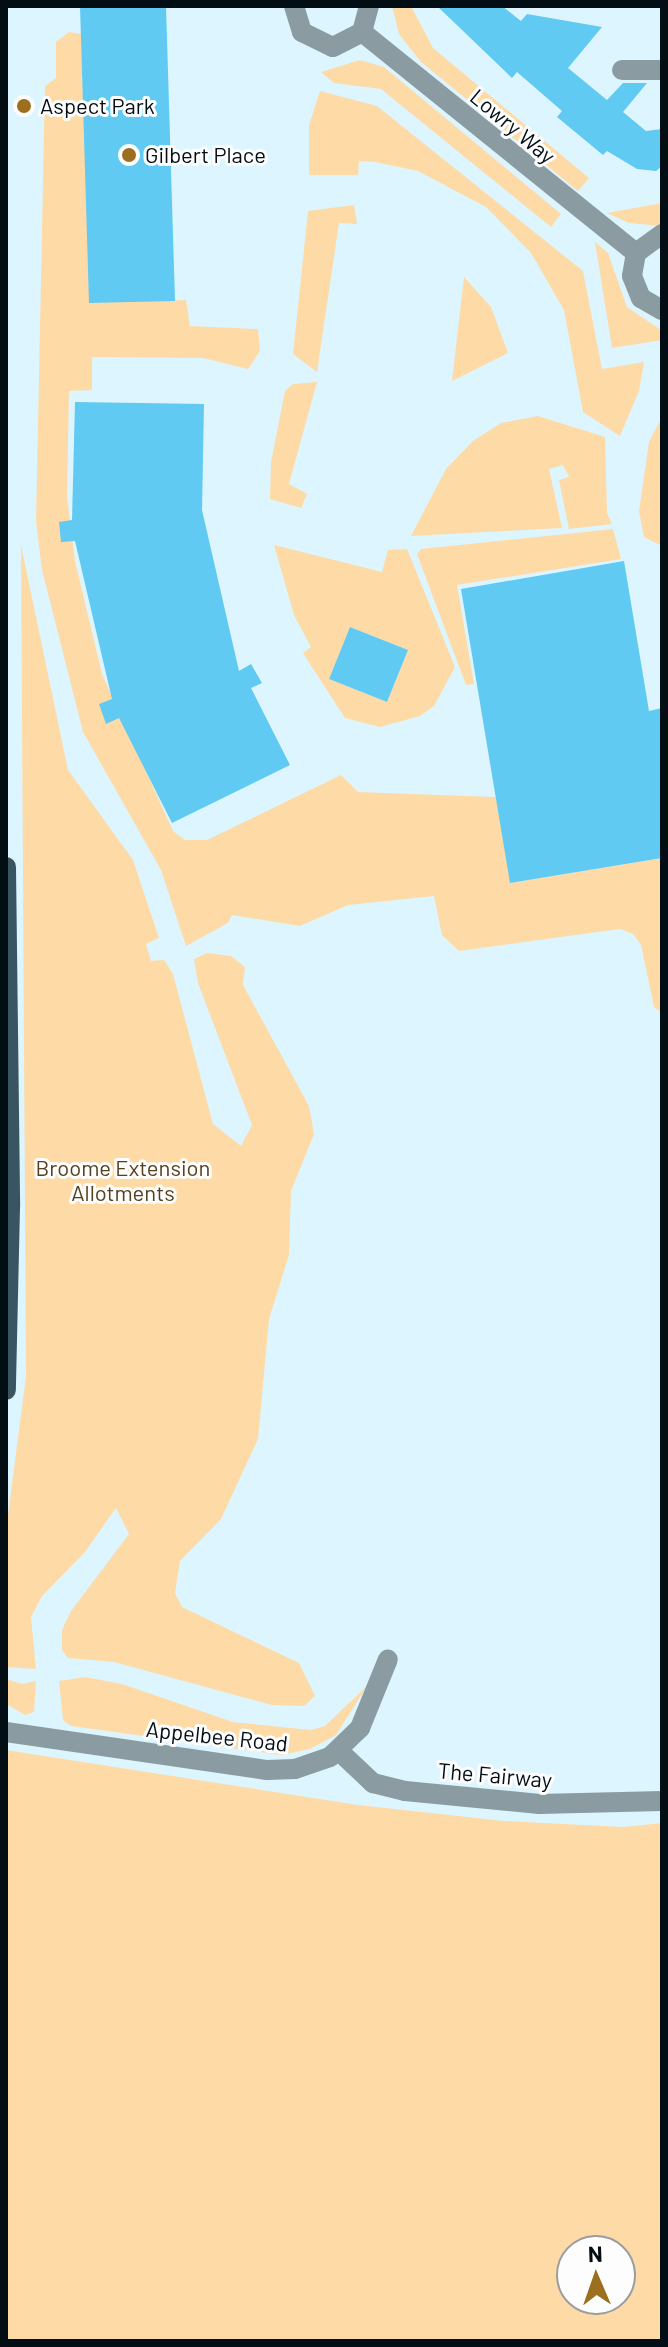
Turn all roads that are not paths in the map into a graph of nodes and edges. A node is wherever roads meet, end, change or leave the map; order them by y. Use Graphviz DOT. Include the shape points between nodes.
graph roads {
  1 [pos="294,6"];
  2 [pos="369,6"];
  3 [pos="362,32"];
  4 [pos="622,70"];
  5 [pos="662,70"];
  6 [pos="662,234"];
  7 [pos="636,253"];
  8 [pos="662,310"];
  9 [pos="6,867"];
  10 [pos="6,1390"];
  11 [pos="388,1659"];
  12 [pos="6,1718"];
  13 [pos="6,1732"];
  14 [pos="30,1734"];
  15 [pos="339,1751"];
  16 [pos="662,1801"];
  1 -- 3 [label="street" via="302,32 321,45 344,45"];
  2 -- 3 [label="street"];
  3 -- 7 [label="street, Lowry Way"];
  4 -- 5 [label="street"];
  6 -- 7 [label="street"];
  7 -- 8 [label="street" via="635,288"];
  9 -- 10 [label="main road"];
  11 -- 15 [label="street, Appelbee Road" via="366,1718"];
  12 -- 14 [label="street, Appelbee Road"];
  13 -- 14 [label="street, Appelbee Road"];
  14 -- 15 [label="street, Appelbee Road" via="267,1770 310,1765"];
  15 -- 16 [label="street, The Fairway" via="373,1783 405,1791 539,1804"];
}
